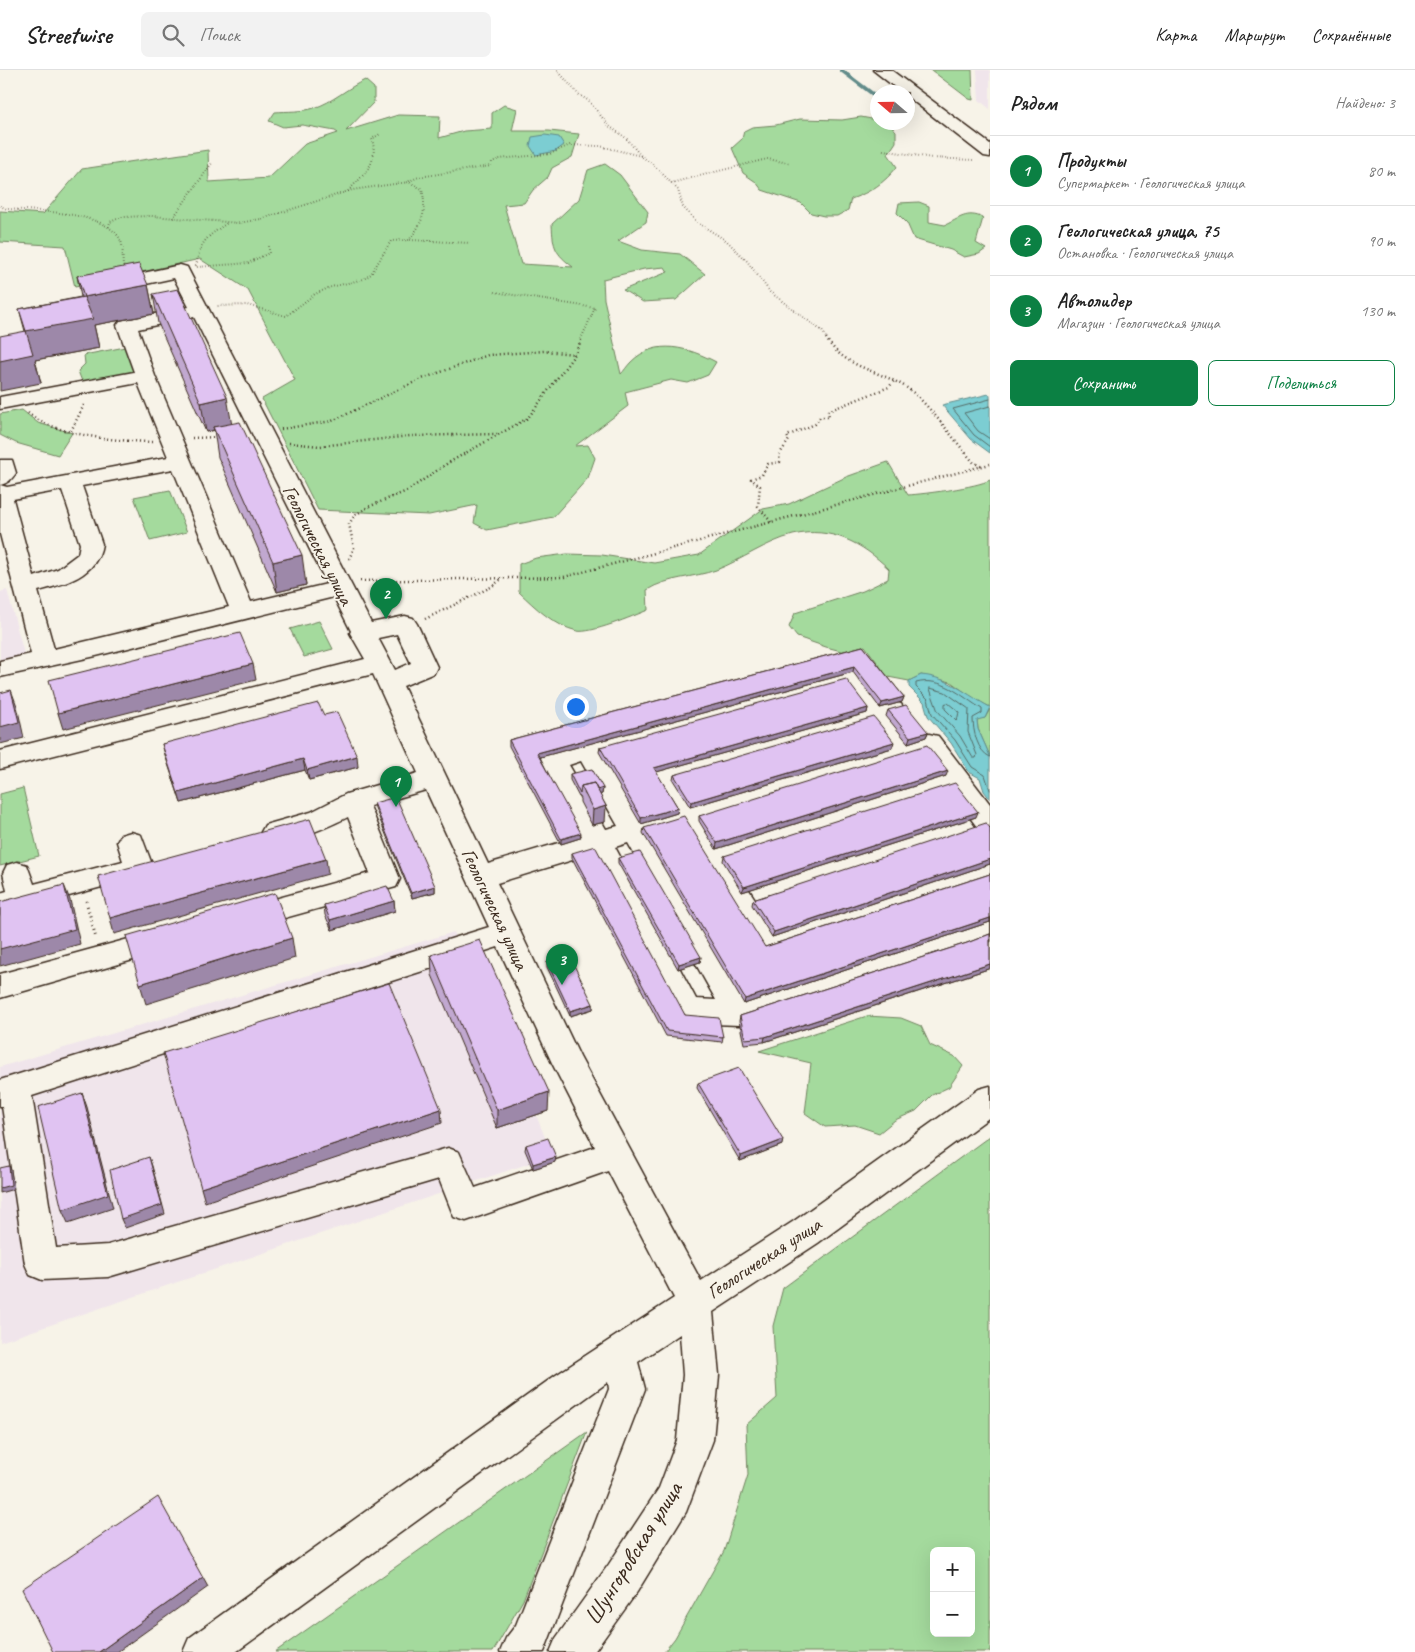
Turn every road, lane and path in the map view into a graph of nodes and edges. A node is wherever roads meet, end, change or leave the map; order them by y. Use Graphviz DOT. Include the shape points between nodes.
graph roads {
  1 [pos="557,70"];
  2 [pos="881,70"];
  3 [pos="901,70"];
  4 [pos="380,134"];
  5 [pos="990,136"];
  6 [pos="883,150"];
  7 [pos="640,156"];
  8 [pos="985,156"];
  9 [pos="212,163"];
  10 [pos="789,163"];
  11 [pos="409,182"];
  12 [pos="671,183"];
  13 [pos="347,191"];
  14 [pos="0,206"];
  15 [pos="173,218"];
  16 [pos="227,223"];
  17 [pos="109,227"];
  18 [pos="409,240"];
  19 [pos="470,243"];
  20 [pos="269,246"];
  21 [pos="144,279"];
  22 [pos="94,291"];
  23 [pos="495,292"];
  24 [pos="200,310"];
  25 [pos="575,354"];
  26 [pos="145,376"];
  27 [pos="894,381"];
  28 [pos="87,387"];
  29 [pos="20,399"];
  30 [pos="0,403"];
  31 [pos="70,431"];
  32 [pos="498,434"];
  33 [pos="263,436"];
  34 [pos="219,438"];
  35 [pos="172,441"];
  36 [pos="181,461"];
  37 [pos="990,464"];
  38 [pos="983,466"];
  39 [pos="70,482"];
  40 [pos="1,483"];
  41 [pos="771,522"];
  42 [pos="504,578"];
  43 [pos="338,584"];
  44 [pos="25,587"];
  45 [pos="243,612"];
  46 [pos="406,624"];
  47 [pos="362,633"];
  48 [pos="44,658"];
  49 [pos="1,664"];
  50 [pos="384,673"];
  51 [pos="904,706"];
  52 [pos="876,716"];
  53 [pos="588,750"];
  54 [pos="904,751"];
  55 [pos="0,760"];
  56 [pos="434,778"];
  57 [pos="958,781"];
  58 [pos="355,801"];
  59 [pos="687,816"];
  60 [pos="990,824"];
  61 [pos="634,831"];
  62 [pos="252,838"];
  63 [pos="599,842"];
  64 [pos="713,857"];
  65 [pos="167,860"];
  66 [pos="990,871"];
  67 [pos="480,877"];
  68 [pos="82,882"];
  69 [pos="14,892"];
  70 [pos="217,926"];
  71 [pos="990,929"];
  72 [pos="506,933"];
  73 [pos="189,934"];
  74 [pos="104,957"];
  75 [pos="0,986"];
  76 [pos="739,1013"];
  77 [pos="8,1091"];
  78 [pos="990,1099"];
  79 [pos="615,1154"];
  80 [pos="695,1303"];
  81 [pos="618,1354"];
  82 [pos="203,1652"];
  83 [pos="520,1652"];
  84 [pos="570,1652"];
  1 -- 7 [label="path"];
  2 -- 8 [label="main road"];
  3 -- 5 [label="main road"];
  4 -- 13 [label="path" via="372,139 376,150 370,167"];
  6 -- 8 [label="path" via="932,158"];
  7 -- 11 [label="path" via="600,146 570,144 550,154 499,159 491,166 419,177"];
  7 -- 12 [label="path"];
  9 -- 15 [label="path"];
  10 -- 12 [label="path" via="767,159"];
  11 -- 13 [label="path"];
  11 -- 18 [label="path" via="422,189 425,207 424,222"];
  12 -- 27 [label="path" via="678,190 683,207 698,223 727,240 764,280 770,292 822,331 832,348 853,364"];
  13 -- 16 [label="path" via="261,219"];
  14 -- 17 [label="path" via="79,217"];
  15 -- 16 [label="path"];
  15 -- 17 [label="path" via="122,217 113,219"];
  16 -- 20 [label="path" via="203,242 195,267 248,263 269,253"];
  17 -- 21 [label="path" via="121,240 123,266"];
  18 -- 19 [label="path"];
  18 -- 24 [label="path" via="391,241 371,274 364,279 315,294 286,316 247,305"];
  21 -- 22 [label="main road"];
  21 -- 24 [label="main road, Геологическая улица" via="180,271"];
  23 -- 25 [label="path" via="595,308"];
  24 -- 26 [label="main road" via="127,325"];
  24 -- 33 [label="main road, Геологическая улица"];
  25 -- 32 [label="path" via="528,418"];
  25 -- 33 [label="path" via="544,351 488,355 419,380 332,421"];
  26 -- 28 [label="main road"];
  26 -- 35 [label="main road"];
  27 -- 38 [label="path" via="916,395 974,463"];
  27 -- 41 [label="path" via="889,387 828,411 829,416 787,436 789,440 779,455 780,462 768,464 762,475 751,479 760,486 758,506"];
  28 -- 29 [label="main road"];
  28 -- 31 [label="path" via="89,397"];
  29 -- 30 [label="main road"];
  29 -- 31 [label="path" via="30,416 39,422"];
  31 -- 35 [label="path" via="144,442"];
  32 -- 33 [label="path" via="410,436 320,446"];
  32 -- 43 [label="path" via="408,491 355,515 349,524 354,548"];
  33 -- 43 [label="main road, Геологическая улица"];
  34 -- 35 [label="path" via="194,437"];
  35 -- 36 [label="main road"];
  36 -- 39 [label="main road"];
  36 -- 45 [label="main road"];
  37 -- 38 [label="path"];
  38 -- 41 [label="path"];
  39 -- 40 [label="main road"];
  39 -- 44 [label="main road" via="91,551 86,562 74,570"];
  40 -- 44 [label="main road"];
  41 -- 42 [label="path" via="564,577"];
  42 -- 43 [label="path"];
  42 -- 46 [label="path" via="429,618"];
  43 -- 45 [label="main road"];
  43 -- 47 [label="main road, Геологическая улица"];
  44 -- 48 [label="main road"];
  45 -- 48 [label="main road"];
  46 -- 47 [label="main road"];
  46 -- 50 [label="main road" via="425,667"];
  47 -- 50 [label="main road, Геологическая улица"];
  48 -- 49 [label="main road"];
  50 -- 55 [label="main road" via="102,744"];
  50 -- 56 [label="main road, Геологическая улица"];
  51 -- 52 [label="main road"];
  52 -- 53 [label="main road" via="846,679"];
  52 -- 54 [label="main road"];
  52 -- 59 [label="main road" via="662,777"];
  53 -- 61 [label="main road"];
  53 -- 63 [label="main road" via="553,760"];
  54 -- 57 [label="main road" via="929,744"];
  54 -- 59 [label="main road"];
  56 -- 58 [label="main road"];
  56 -- 67 [label="main road, Геологическая улица"];
  57 -- 60 [label="main road"];
  57 -- 64 [label="main road"];
  58 -- 62 [label="main road" via="319,820"];
  58 -- 70 [label="main road" via="386,879"];
  59 -- 61 [label="main road"];
  59 -- 64 [label="main road"];
  61 -- 63 [label="main road"];
  61 -- 76 [label="main road"];
  63 -- 67 [label="main road"];
  63 -- 76 [label="main road" via="687,1011"];
  64 -- 66 [label="main road" via="768,944"];
  65 -- 68 [label="main road" via="135,855"];
  67 -- 72 [label="main road, Геологическая улица"];
  68 -- 69 [label="main road"];
  68 -- 74 [label="path" via="96,940"];
  71 -- 76 [label="main road" via="872,972"];
  72 -- 77 [label="main road"];
  72 -- 79 [label="main road, Геологическая улица" via="568,1065"];
  73 -- 74 [label="main road"];
  74 -- 75 [label="main road"];
  77 -- 79 [label="main road" via="42,1264 108,1261 448,1162 466,1206"];
  78 -- 80 [label="main road, Геологическая улица" via="806,1232"];
  79 -- 80 [label="main road, Геологическая улица"];
  80 -- 81 [label="main road"];
  80 -- 84 [label="main road, Шунгоровская улица" via="701,1375 695,1440 673,1499"];
  81 -- 82 [label="main road"];
  81 -- 83 [label="main road" via="628,1389 530,1638"];
}
